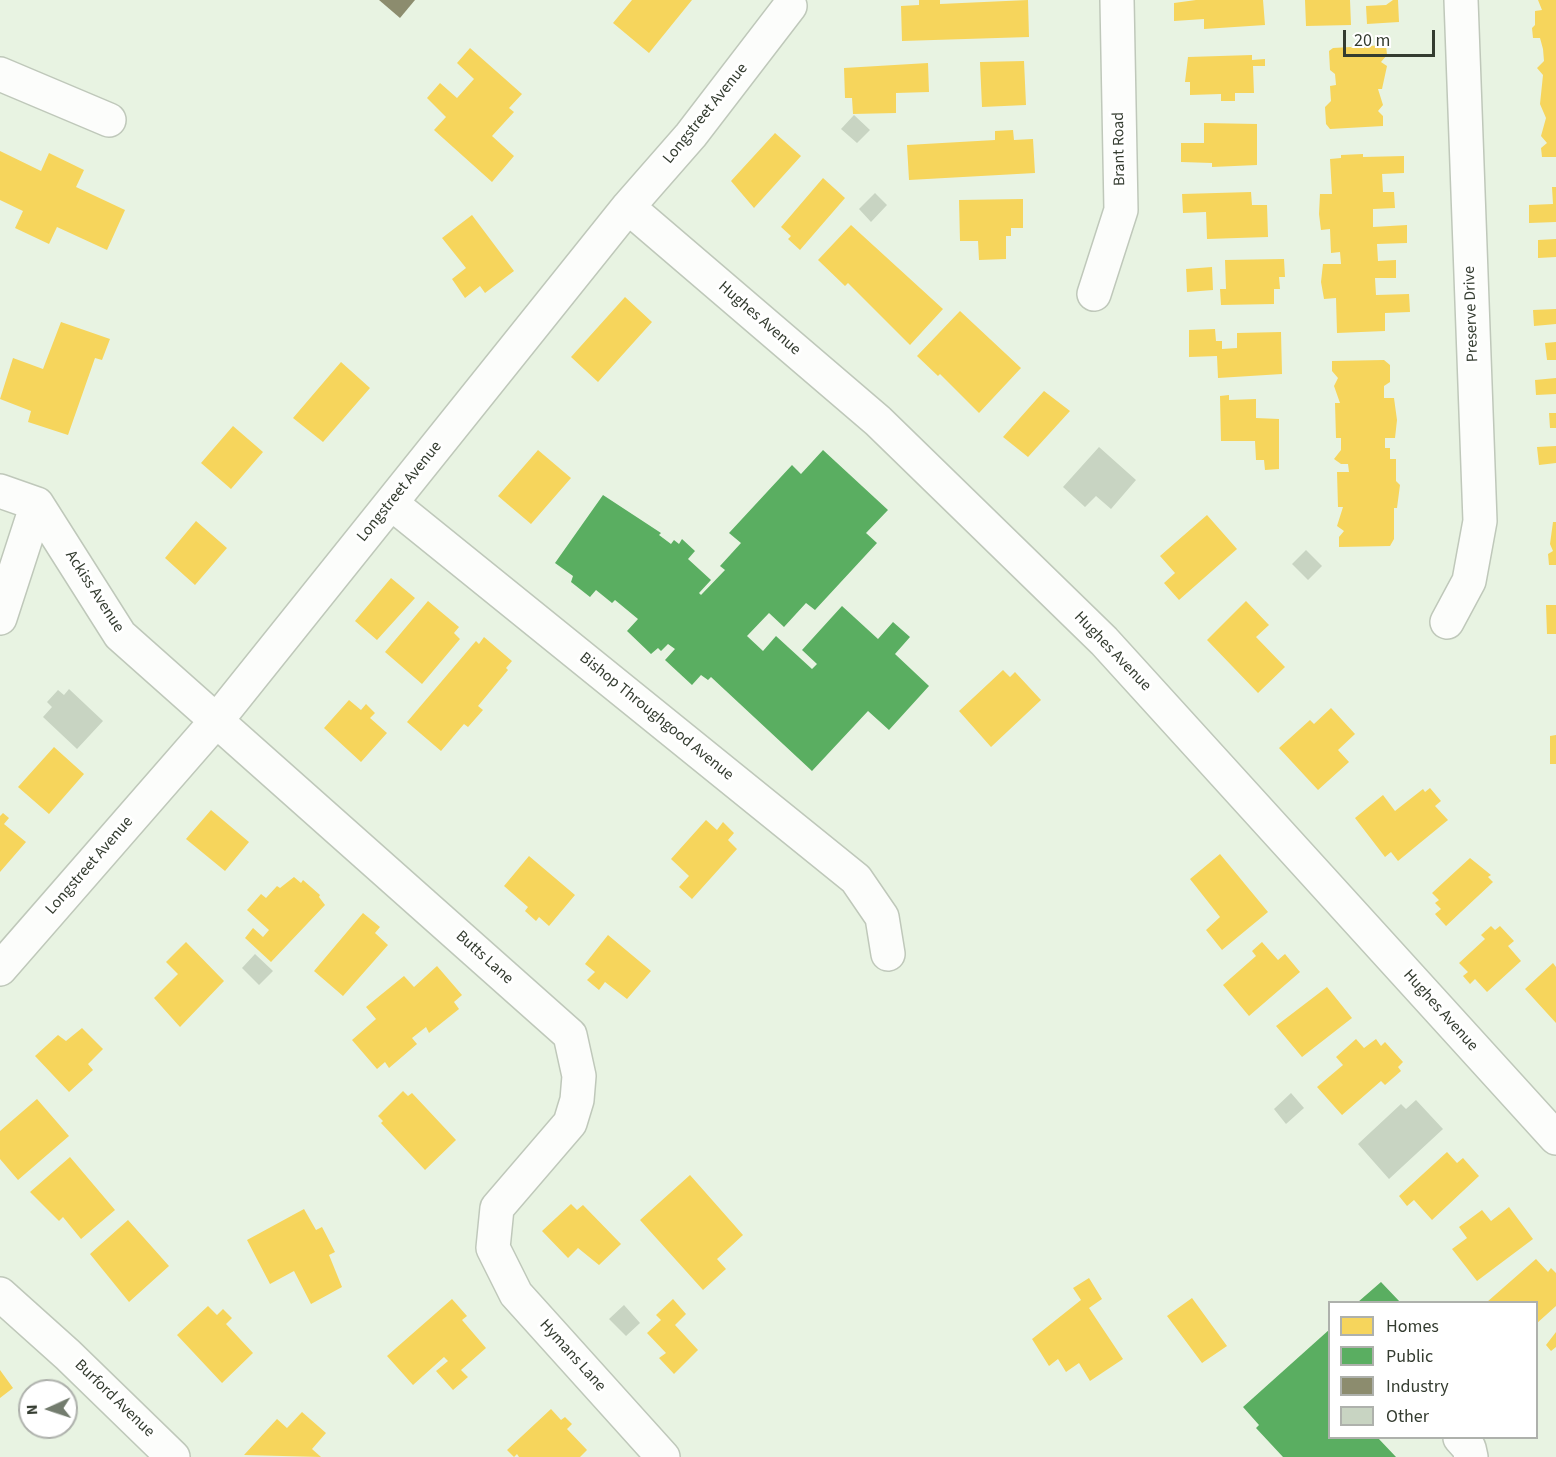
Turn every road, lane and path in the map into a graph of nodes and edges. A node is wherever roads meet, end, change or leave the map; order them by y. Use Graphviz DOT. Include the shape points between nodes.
graph roads {
  1 [pos="1117,0"];
  2 [pos="1461,0"];
  3 [pos="790,6"];
  4 [pos="0,74"];
  5 [pos="109,120"];
  6 [pos="628,207"];
  7 [pos="1094,294"];
  8 [pos="0,491"];
  9 [pos="392,503"];
  10 [pos="37,504"];
  11 [pos="0,618"];
  12 [pos="1447,622"];
  13 [pos="217,720"];
  14 [pos="888,954"];
  15 [pos="0,969"];
  16 [pos="1556,1138"];
  17 [pos="493,1248"];
  18 [pos="0,1294"];
  19 [pos="1462,1439"];
  20 [pos="173,1457"];
  21 [pos="663,1457"];
  22 [pos="1471,1457"];
  1 -- 7 [label="street, Brant Road" via="1121,210"];
  2 -- 12 [label="street, Preserve Drive" via="1480,521 1469,581"];
  3 -- 6 [label="street, Longstreet Avenue" via="691,135"];
  4 -- 5 [label="street"];
  6 -- 9 [label="street, Longstreet Avenue"];
  6 -- 16 [label="street, Hughes Avenue" via="878,421 1104,641"];
  8 -- 10 [label="street"];
  9 -- 13 [label="street, Longstreet Avenue"];
  9 -- 14 [label="street, Bishop Throughgood Avenue" via="856,879 882,917"];
  10 -- 11 [label="street"];
  10 -- 13 [label="street, Ackiss Avenue" via="120,635"];
  13 -- 15 [label="street, Longstreet Avenue"];
  13 -- 17 [label="street, Butts Lane" via="570,1035 579,1076 570,1123 497,1208"];
  17 -- 21 [label="street, Hymans Lane" via="516,1294"];
  18 -- 20 [label="street, Burford Avenue"];
  19 -- 22 [label="street"];
}
